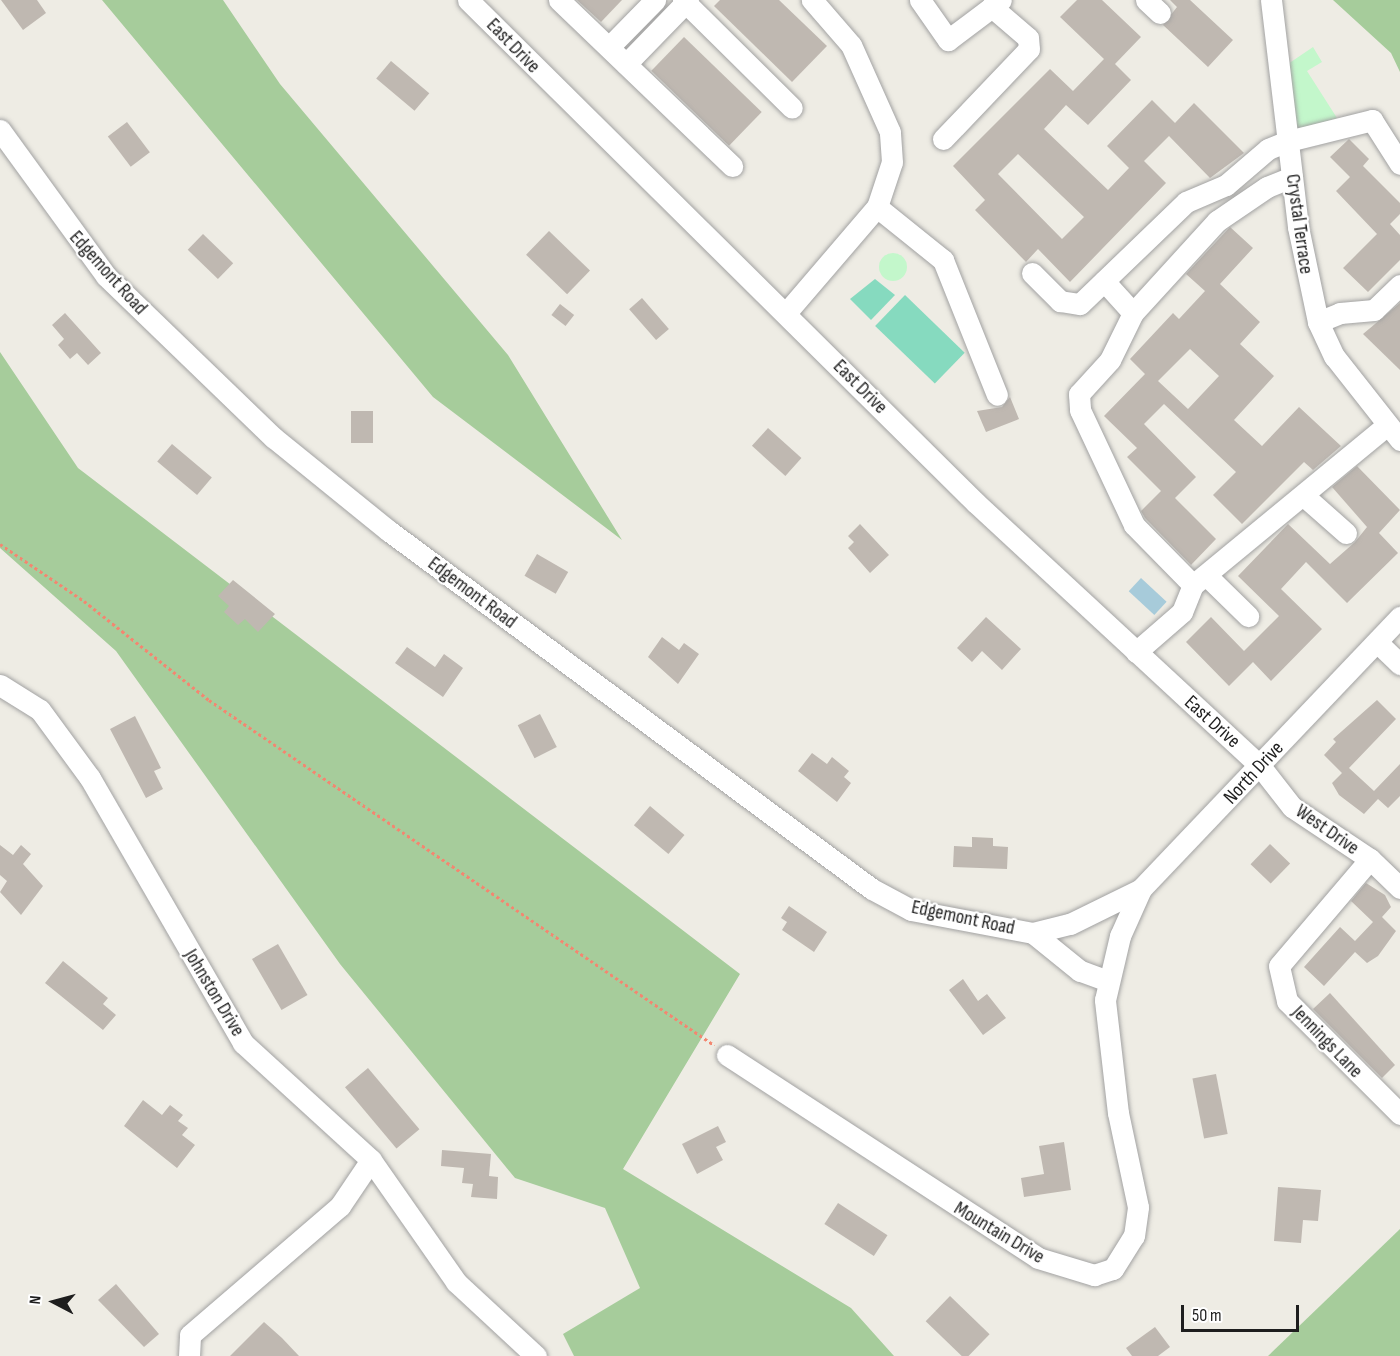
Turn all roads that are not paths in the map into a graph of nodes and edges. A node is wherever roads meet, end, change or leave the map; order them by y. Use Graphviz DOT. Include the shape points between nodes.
graph roads {
  1 [pos="468,0"];
  2 [pos="559,0"];
  3 [pos="655,0"];
  4 [pos="812,0"];
  5 [pos="920,0"];
  6 [pos="1272,0"];
  7 [pos="686,1"];
  8 [pos="997,4"];
  9 [pos="609,47"];
  10 [pos="626,64"];
  11 [pos="792,108"];
  12 [pos="0,130"];
  13 [pos="943,139"];
  14 [pos="1288,141"];
  15 [pos="1400,164"];
  16 [pos="732,166"];
  17 [pos="1292,177"];
  18 [pos="877,207"];
  19 [pos="1032,273"];
  20 [pos="1104,281"];
  21 [pos="1400,285"];
  22 [pos="781,308"];
  23 [pos="1133,313"];
  24 [pos="1318,322"];
  25 [pos="997,395"];
  26 [pos="1393,433"];
  27 [pos="1304,496"];
  28 [pos="1346,533"];
  29 [pos="1199,580"];
  30 [pos="1248,616"];
  31 [pos="1400,617"];
  32 [pos="1377,642"];
  33 [pos="1136,652"];
  34 [pos="1400,664"];
  35 [pos="0,685"];
  36 [pos="1260,766"];
  37 [pos="1370,859"];
  38 [pos="1400,888"];
  39 [pos="1141,889"];
  40 [pos="1033,933"];
  41 [pos="1119,936"];
  42 [pos="1108,981"];
  43 [pos="727,1055"];
  44 [pos="1397,1105"];
  45 [pos="371,1160"];
  46 [pos="189,1356"];
  47 [pos="536,1356"];
  1 -- 22 [label="street, East Drive"];
  2 -- 9 [label="street"];
  3 -- 9 [label="street"];
  4 -- 18 [label="street" via="851,45 890,132 892,162"];
  5 -- 8 [label="street" via="948,40"];
  6 -- 14 [label="street, Crystal Terrace"];
  7 -- 10 [label="street"];
  7 -- 11 [label="street"];
  8 -- 13 [label="street" via="1028,38 1029,50"];
  9 -- 10 [label="street"];
  10 -- 16 [label="street"];
  12 -- 40 [label="street, Edgemont Road" via="106,276 274,438 380,524 872,889 911,910"];
  14 -- 15 [label="street" via="1372,120"];
  14 -- 17 [label="street, Crystal Terrace"];
  14 -- 20 [label="street" via="1268,149 1226,185 1186,202"];
  17 -- 23 [label="street" via="1216,221"];
  17 -- 24 [label="street, Crystal Terrace"];
  18 -- 22 [label="street" via="832,257 816,264"];
  18 -- 25 [label="street" via="943,260"];
  19 -- 20 [label="street" via="1060,301 1080,304"];
  20 -- 23 [label="street"];
  21 -- 24 [label="street" via="1374,310 1340,312"];
  22 -- 33 [label="street, East Drive" via="976,503"];
  23 -- 29 [label="street" via="1110,360 1079,394 1080,411 1134,525"];
  24 -- 26 [label="street, Crystal Terrace" via="1334,356"];
  26 -- 27 [label="street"];
  27 -- 28 [label="street"];
  27 -- 29 [label="street"];
  29 -- 30 [label="street"];
  29 -- 33 [label="street" via="1182,612"];
  31 -- 32 [label="street, North Drive"];
  32 -- 34 [label="street"];
  32 -- 36 [label="street, North Drive"];
  33 -- 36 [label="street, East Drive"];
  35 -- 45 [label="street, Johnston Drive" via="40,710 67,744 243,1043"];
  36 -- 37 [label="street, West Drive" via="1292,807"];
  36 -- 39 [label="street, North Drive"];
  37 -- 38 [label="street, West Drive"];
  37 -- 44 [label="street, Jennings Lane" via="1279,966 1287,1001"];
  39 -- 40 [label="street, Edgemont Road" via="1070,924"];
  39 -- 41 [label="street, North Drive"];
  40 -- 42 [label="street, Edgemont Road" via="1080,971"];
  41 -- 42 [label="street, Mountain Drive"];
  42 -- 43 [label="street, Mountain Drive" via="1110,1059 1138,1207 1134,1236 1103,1275 1060,1268 1029,1253"];
  45 -- 46 [label="street" via="340,1206 190,1335"];
  45 -- 47 [label="street, Johnston Drive" via="456,1282"];
}
